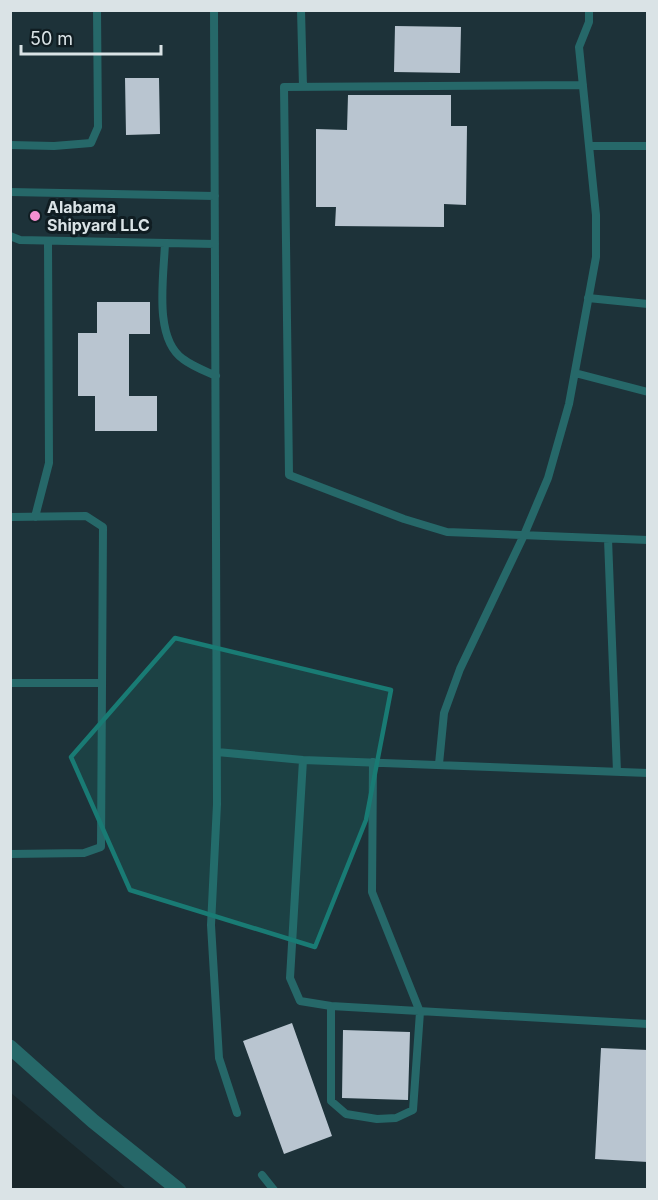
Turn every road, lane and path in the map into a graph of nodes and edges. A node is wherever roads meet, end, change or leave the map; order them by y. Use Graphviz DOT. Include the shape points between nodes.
graph roads {
  1 [pos="97,10"];
  2 [pos="214,10"];
  3 [pos="301,10"];
  4 [pos="589,10"];
  5 [pos="583,85"];
  6 [pos="303,87"];
  7 [pos="10,145"];
  8 [pos="589,146"];
  9 [pos="648,146"];
  10 [pos="10,192"];
  11 [pos="215,196"];
  12 [pos="10,236"];
  13 [pos="48,241"];
  14 [pos="165,243"];
  15 [pos="215,244"];
  16 [pos="588,298"];
  17 [pos="648,304"];
  18 [pos="575,373"];
  19 [pos="216,376"];
  20 [pos="648,392"];
  21 [pos="10,517"];
  22 [pos="35,517"];
  23 [pos="524,535"];
  24 [pos="608,538"];
  25 [pos="648,540"];
  26 [pos="10,684"];
  27 [pos="102,684"];
  28 [pos="217,752"];
  29 [pos="303,760"];
  30 [pos="373,762"];
  31 [pos="439,764"];
  32 [pos="617,772"];
  33 [pos="648,773"];
  34 [pos="10,854"];
  35 [pos="331,1006"];
  36 [pos="420,1012"];
  37 [pos="648,1024"];
  38 [pos="10,1047"];
  39 [pos="237,1113"];
  40 [pos="262,1176"];
  41 [pos="178,1190"];
  42 [pos="273,1190"];
  1 -- 7 [label="lane" via="98,127 91,143"];
  2 -- 11 [label="lane"];
  3 -- 6 [label="lane"];
  4 -- 5 [label="lane" via="589,22 579,47"];
  5 -- 6 [label="lane"];
  5 -- 8 [label="lane"];
  6 -- 23 [label="lane" via="284,87 289,475 447,532"];
  8 -- 9 [label="lane"];
  8 -- 16 [label="lane" via="596,257"];
  10 -- 11 [label="lane"];
  11 -- 15 [label="lane"];
  12 -- 13 [label="lane"];
  13 -- 14 [label="lane"];
  13 -- 22 [label="lane" via="49,463"];
  14 -- 15 [label="lane"];
  14 -- 19 [label="lane" via="162,309 166,337 181,358"];
  15 -- 19 [label="lane"];
  16 -- 17 [label="lane"];
  16 -- 18 [label="lane"];
  18 -- 20 [label="lane"];
  18 -- 23 [label="lane" via="548,478"];
  19 -- 28 [label="lane"];
  21 -- 22 [label="lane"];
  22 -- 27 [label="lane" via="86,516 103,527"];
  23 -- 24 [label="lane"];
  23 -- 31 [label="lane" via="460,669 444,713"];
  24 -- 25 [label="lane"];
  24 -- 32 [label="lane"];
  26 -- 27 [label="lane"];
  27 -- 34 [label="lane" via="101,847 84,854"];
  28 -- 29 [label="lane"];
  28 -- 39 [label="lane" via="211,925 219,1058"];
  29 -- 30 [label="lane"];
  29 -- 35 [label="lane" via="290,978 300,1002"];
  30 -- 31 [label="lane"];
  30 -- 36 [label="lane" via="372,892"];
  31 -- 32 [label="lane"];
  32 -- 33 [label="lane"];
  35 -- 36 [label="lane"];
  35 -- 36 [label="lane" via="331,1101 346,1114 377,1119 396,1118 412,1110"];
  36 -- 37 [label="lane"];
  38 -- 41 [label="street"];
  40 -- 42 [label="lane"];
}
